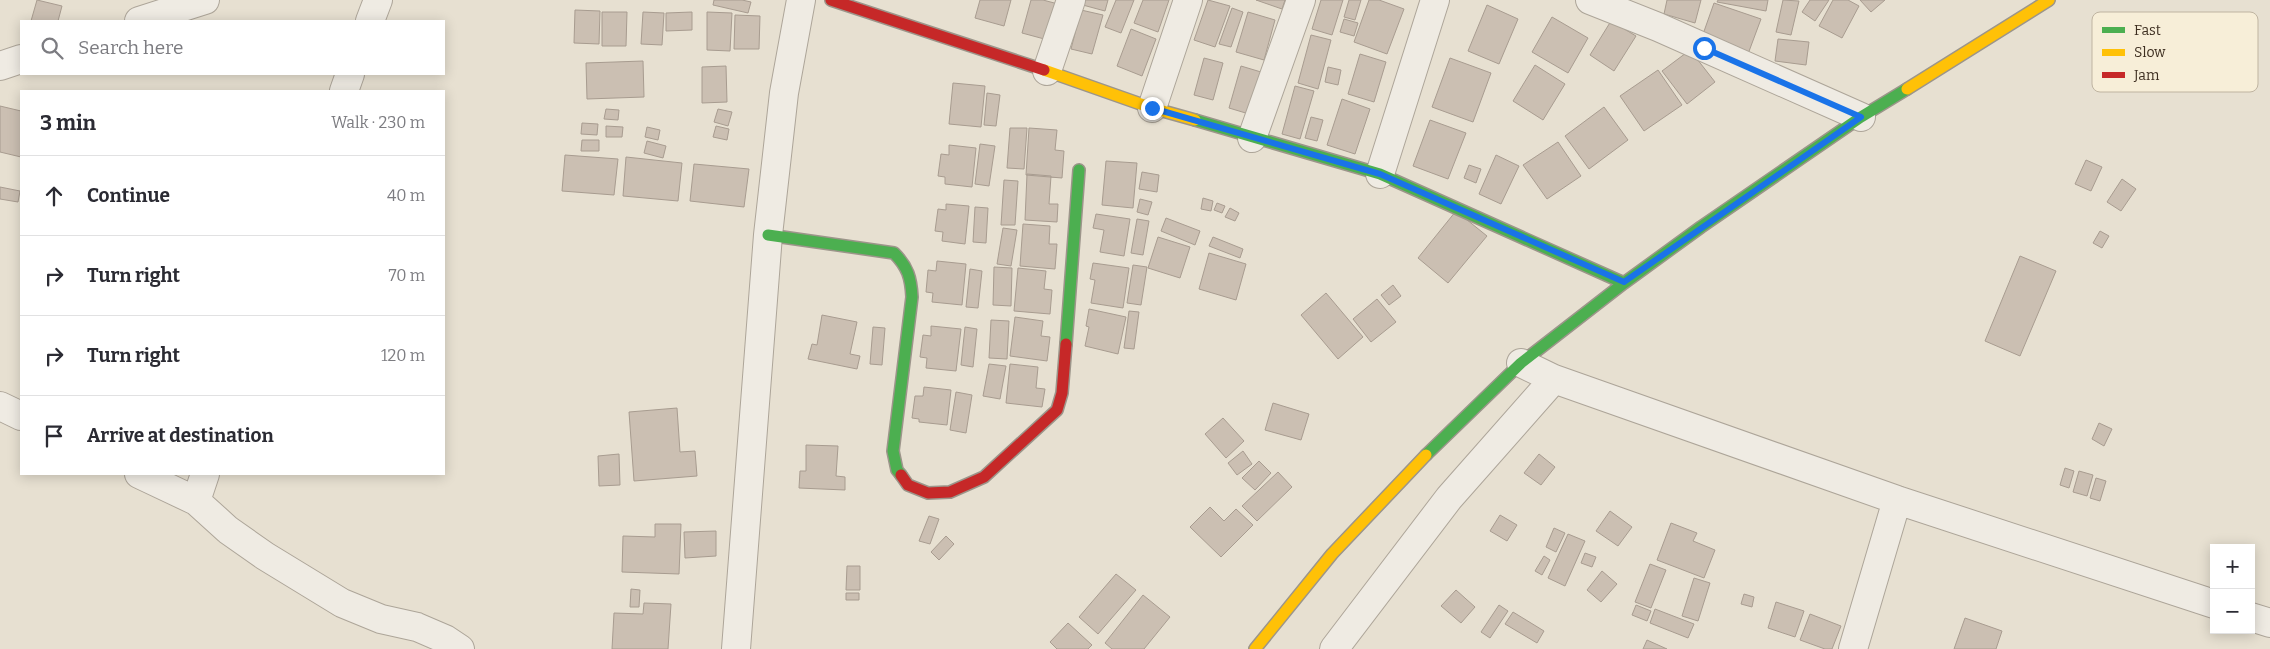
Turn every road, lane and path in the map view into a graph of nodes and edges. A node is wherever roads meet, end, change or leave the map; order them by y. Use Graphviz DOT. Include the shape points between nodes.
graph roads {
  1 [pos="205,0"];
  2 [pos="378,0"];
  3 [pos="801,0"];
  4 [pos="831,0"];
  5 [pos="1071,0"];
  6 [pos="1188,0"];
  7 [pos="1301,0"];
  8 [pos="1435,0"];
  9 [pos="1590,0"];
  10 [pos="2049,0"];
  11 [pos="142,20"];
  12 [pos="370,20"];
  13 [pos="20,59"];
  14 [pos="0,66"];
  15 [pos="1047,71"];
  16 [pos="350,75"];
  17 [pos="344,90"];
  18 [pos="1152,108"];
  19 [pos="1861,117"];
  20 [pos="1252,138"];
  21 [pos="1078,170"];
  22 [pos="1380,174"];
  23 [pos="768,235"];
  24 [pos="1624,282"];
  25 [pos="1521,363"];
  26 [pos="1554,379"];
  27 [pos="0,406"];
  28 [pos="20,416"];
  29 [pos="141,475"];
  30 [pos="205,475"];
  31 [pos="1897,500"];
  32 [pos="196,501"];
  33 [pos="2210,603"];
  34 [pos="2255,617"];
  35 [pos="2270,623"];
  36 [pos="460,649"];
  37 [pos="736,649"];
  38 [pos="1255,649"];
  39 [pos="1334,649"];
  40 [pos="1853,649"];
  1 -- 11 [label="street"];
  2 -- 12 [label="street"];
  3 -- 23 [label="street" via="784,93"];
  4 -- 15 [label="street"];
  5 -- 15 [label="street"];
  6 -- 18 [label="street"];
  7 -- 20 [label="street"];
  8 -- 22 [label="street"];
  9 -- 19 [label="street"];
  10 -- 19 [label="street"];
  13 -- 14 [label="street"];
  15 -- 18 [label="street"];
  16 -- 17 [label="street"];
  18 -- 20 [label="street"];
  19 -- 24 [label="street"];
  20 -- 22 [label="street"];
  21 -- 23 [label="street" via="1062,393 1057,410 984,477 950,492 928,493 908,485 897,470 893,451 912,297 907,265 894,253"];
  22 -- 24 [label="street"];
  23 -- 37 [label="street"];
  24 -- 25 [label="street"];
  25 -- 26 [label="street"];
  25 -- 38 [label="street" via="1418,463 1332,554"];
  26 -- 31 [label="street"];
  26 -- 39 [label="street" via="1449,498"];
  27 -- 28 [label="street"];
  29 -- 32 [label="street"];
  30 -- 32 [label="street"];
  31 -- 33 [label="street"];
  31 -- 40 [label="street"];
  32 -- 36 [label="street" via="228,530 265,556 342,603 381,619 417,627"];
  34 -- 35 [label="street"];
}
